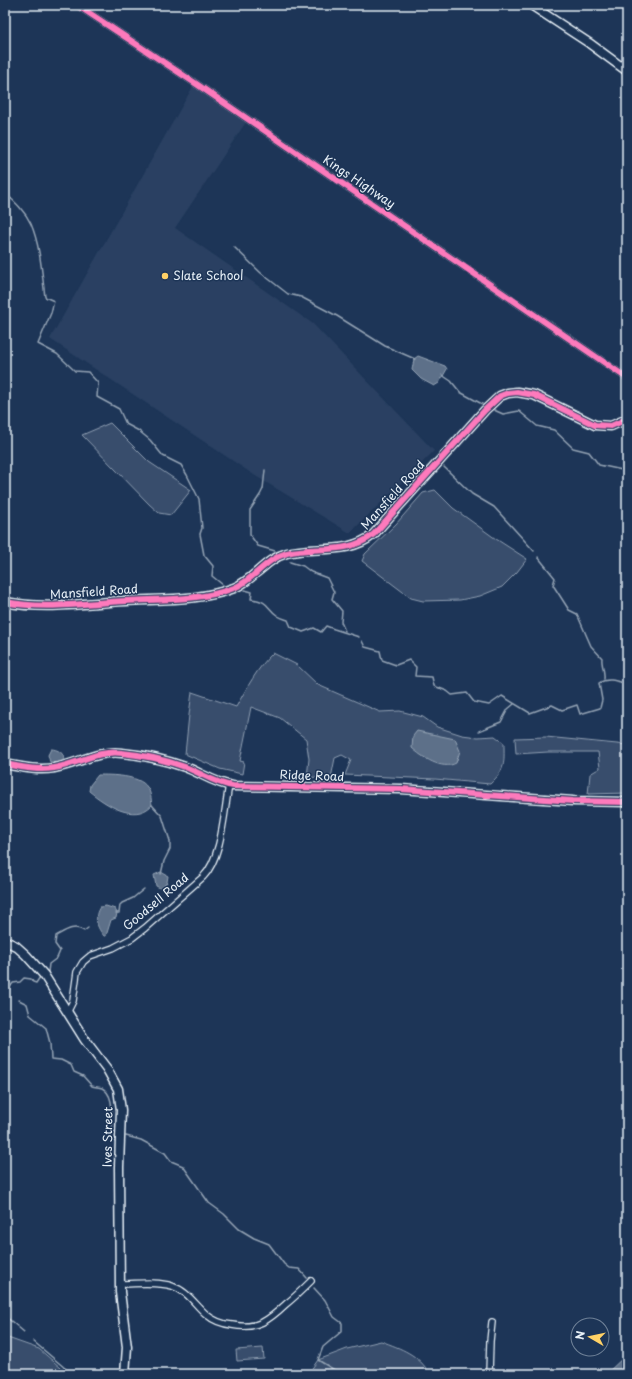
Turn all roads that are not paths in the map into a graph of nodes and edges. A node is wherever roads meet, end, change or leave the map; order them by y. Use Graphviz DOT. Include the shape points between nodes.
graph roads {
  1 [pos="77,5"];
  2 [pos="531,5"];
  3 [pos="627,71"];
  4 [pos="627,378"];
  5 [pos="627,419"];
  6 [pos="5,602"];
  7 [pos="5,764"];
  8 [pos="229,785"];
  9 [pos="627,802"];
  10 [pos="5,941"];
  11 [pos="68,1011"];
  12 [pos="311,1281"];
  13 [pos="120,1284"];
  14 [pos="492,1322"];
  15 [pos="125,1374"];
  16 [pos="488,1374"];
  1 -- 4 [label="street, Kings Highway"];
  2 -- 3 [label="street"];
  5 -- 6 [label="street, Mansfield Road" via="611,426 595,425 534,395 508,393 500,396 485,410 374,534 361,543 343,548 280,555 236,587 202,596 55,607"];
  7 -- 8 [label="street, Ridge Road" via="52,768 100,753 122,753 175,764"];
  8 -- 9 [label="street, Ridge Road" via="401,789 573,801"];
  8 -- 11 [label="street, Goodsell Road" via="217,848 210,869 145,928 122,944 90,956 82,962 77,972 73,1001"];
  10 -- 11 [label="street, Ives Street" via="16,946 32,960"];
  11 -- 13 [label="street, Ives Street" via="110,1074 120,1096"];
  12 -- 13 [label="street" via="268,1320 246,1326 229,1325 215,1320 183,1291 171,1286 148,1283"];
  13 -- 15 [label="street, Ives Street" via="127,1347"];
  14 -- 16 [label="street"];
}
